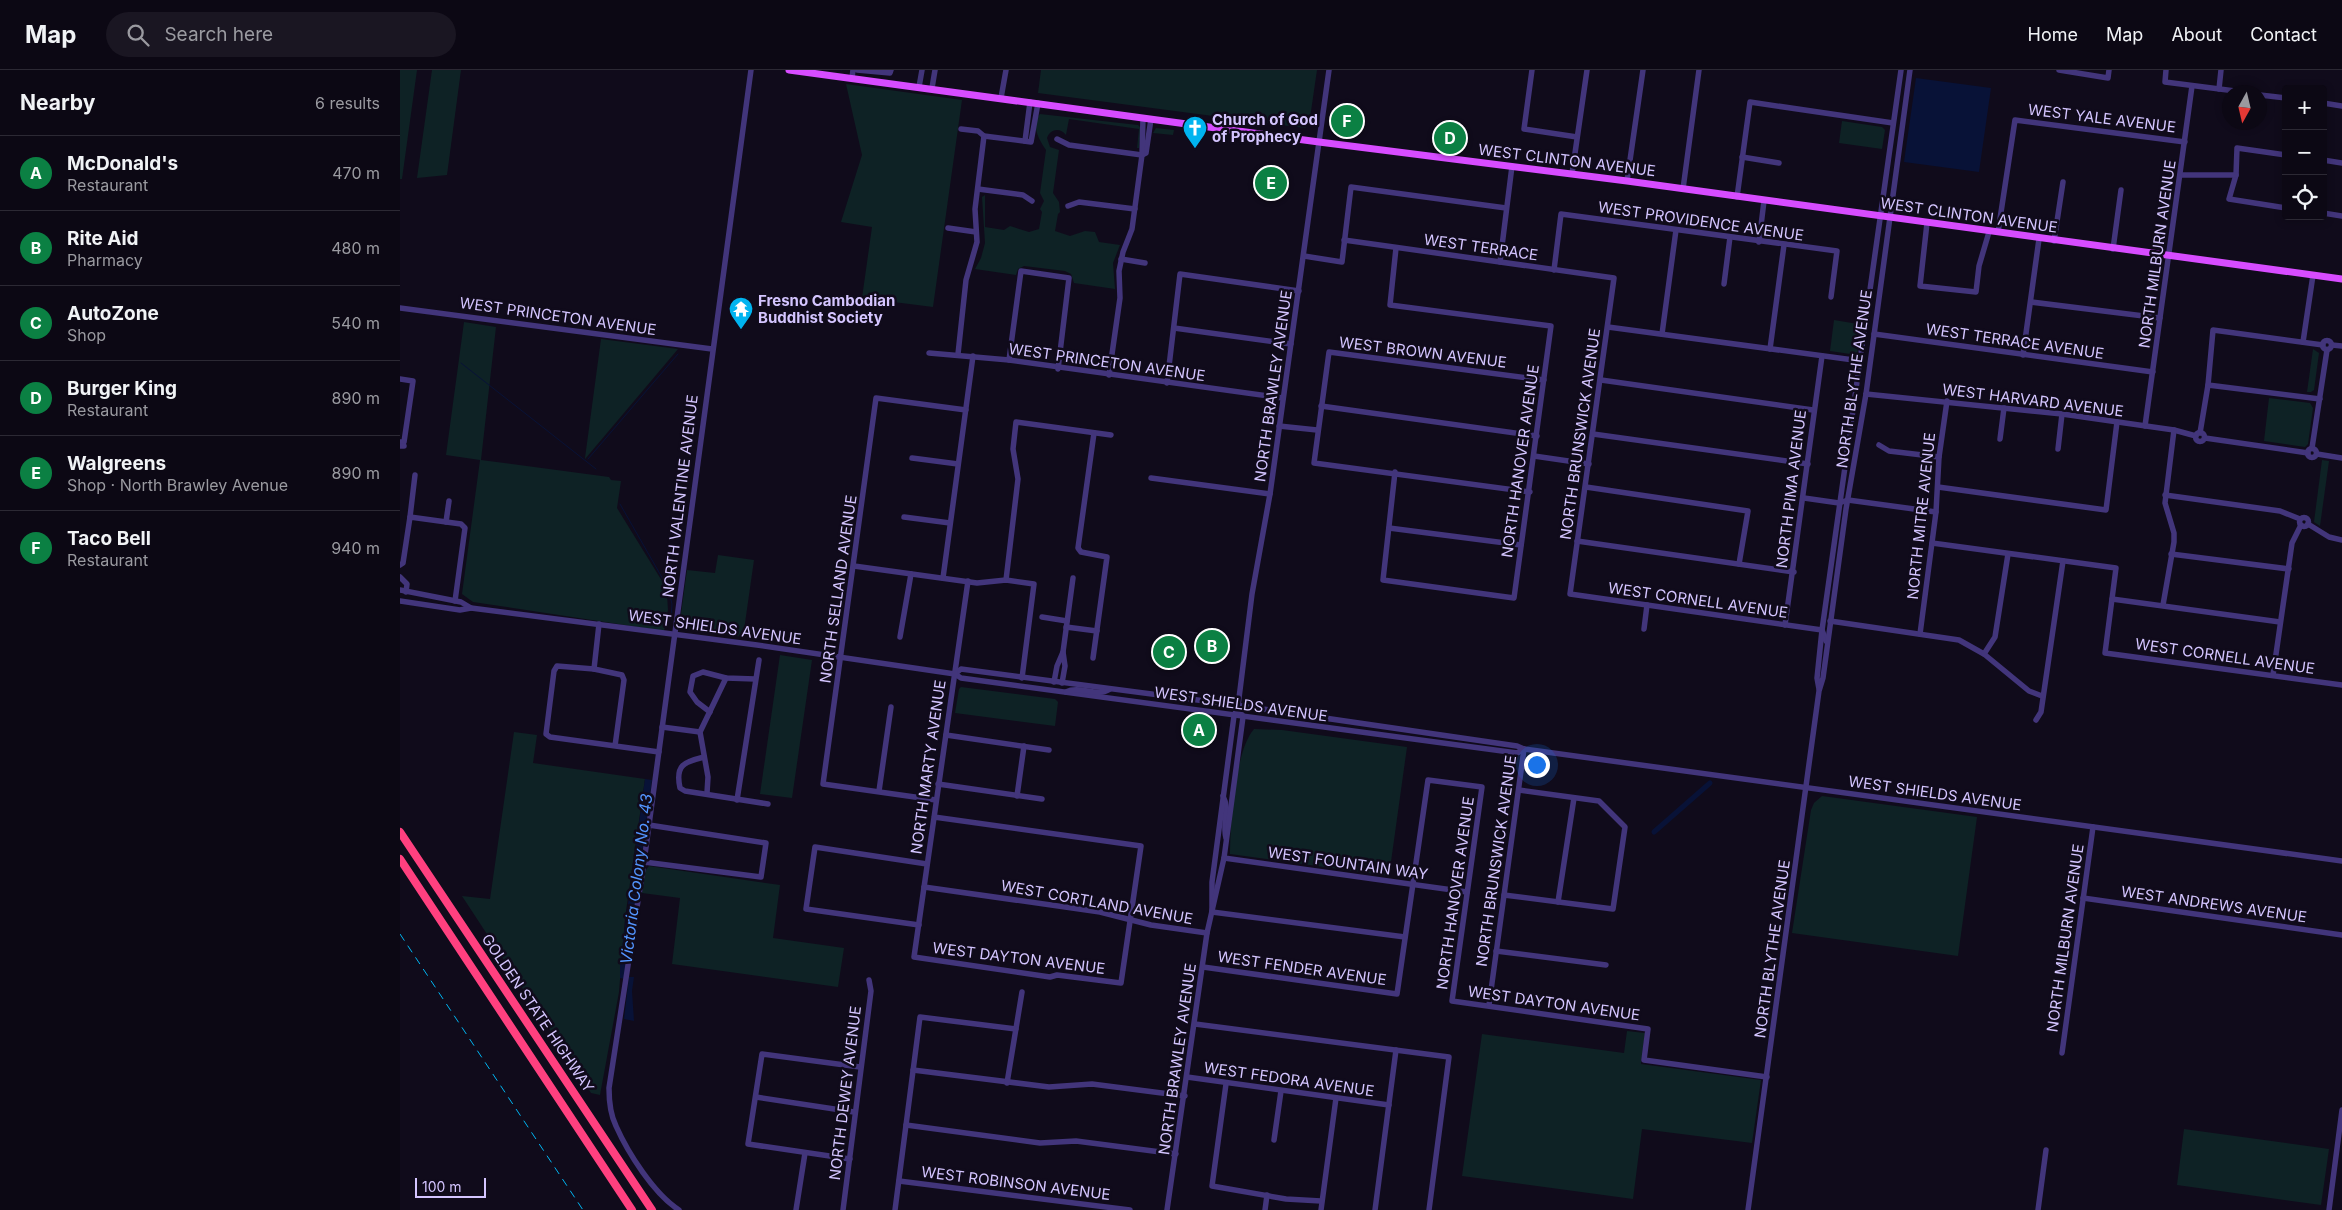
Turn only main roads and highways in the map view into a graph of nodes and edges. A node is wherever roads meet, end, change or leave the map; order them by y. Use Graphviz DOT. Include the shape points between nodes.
graph roads {
  1 [pos="789,70"];
  2 [pos="852,74"];
  3 [pos="2342,279"];
  4 [pos="400,832"];
  5 [pos="400,859"];
  6 [pos="632,1210"];
  7 [pos="652,1210"];
  1 -- 2 [label="main road, WEST CLINTON AVENUE"];
  2 -- 3 [label="main road, WEST CLINTON AVENUE" via="919,87 1147,119"];
  4 -- 7 [label="highway, GOLDEN STATE HIGHWAY"];
  5 -- 6 [label="highway, GOLDEN STATE HIGHWAY"];
}
